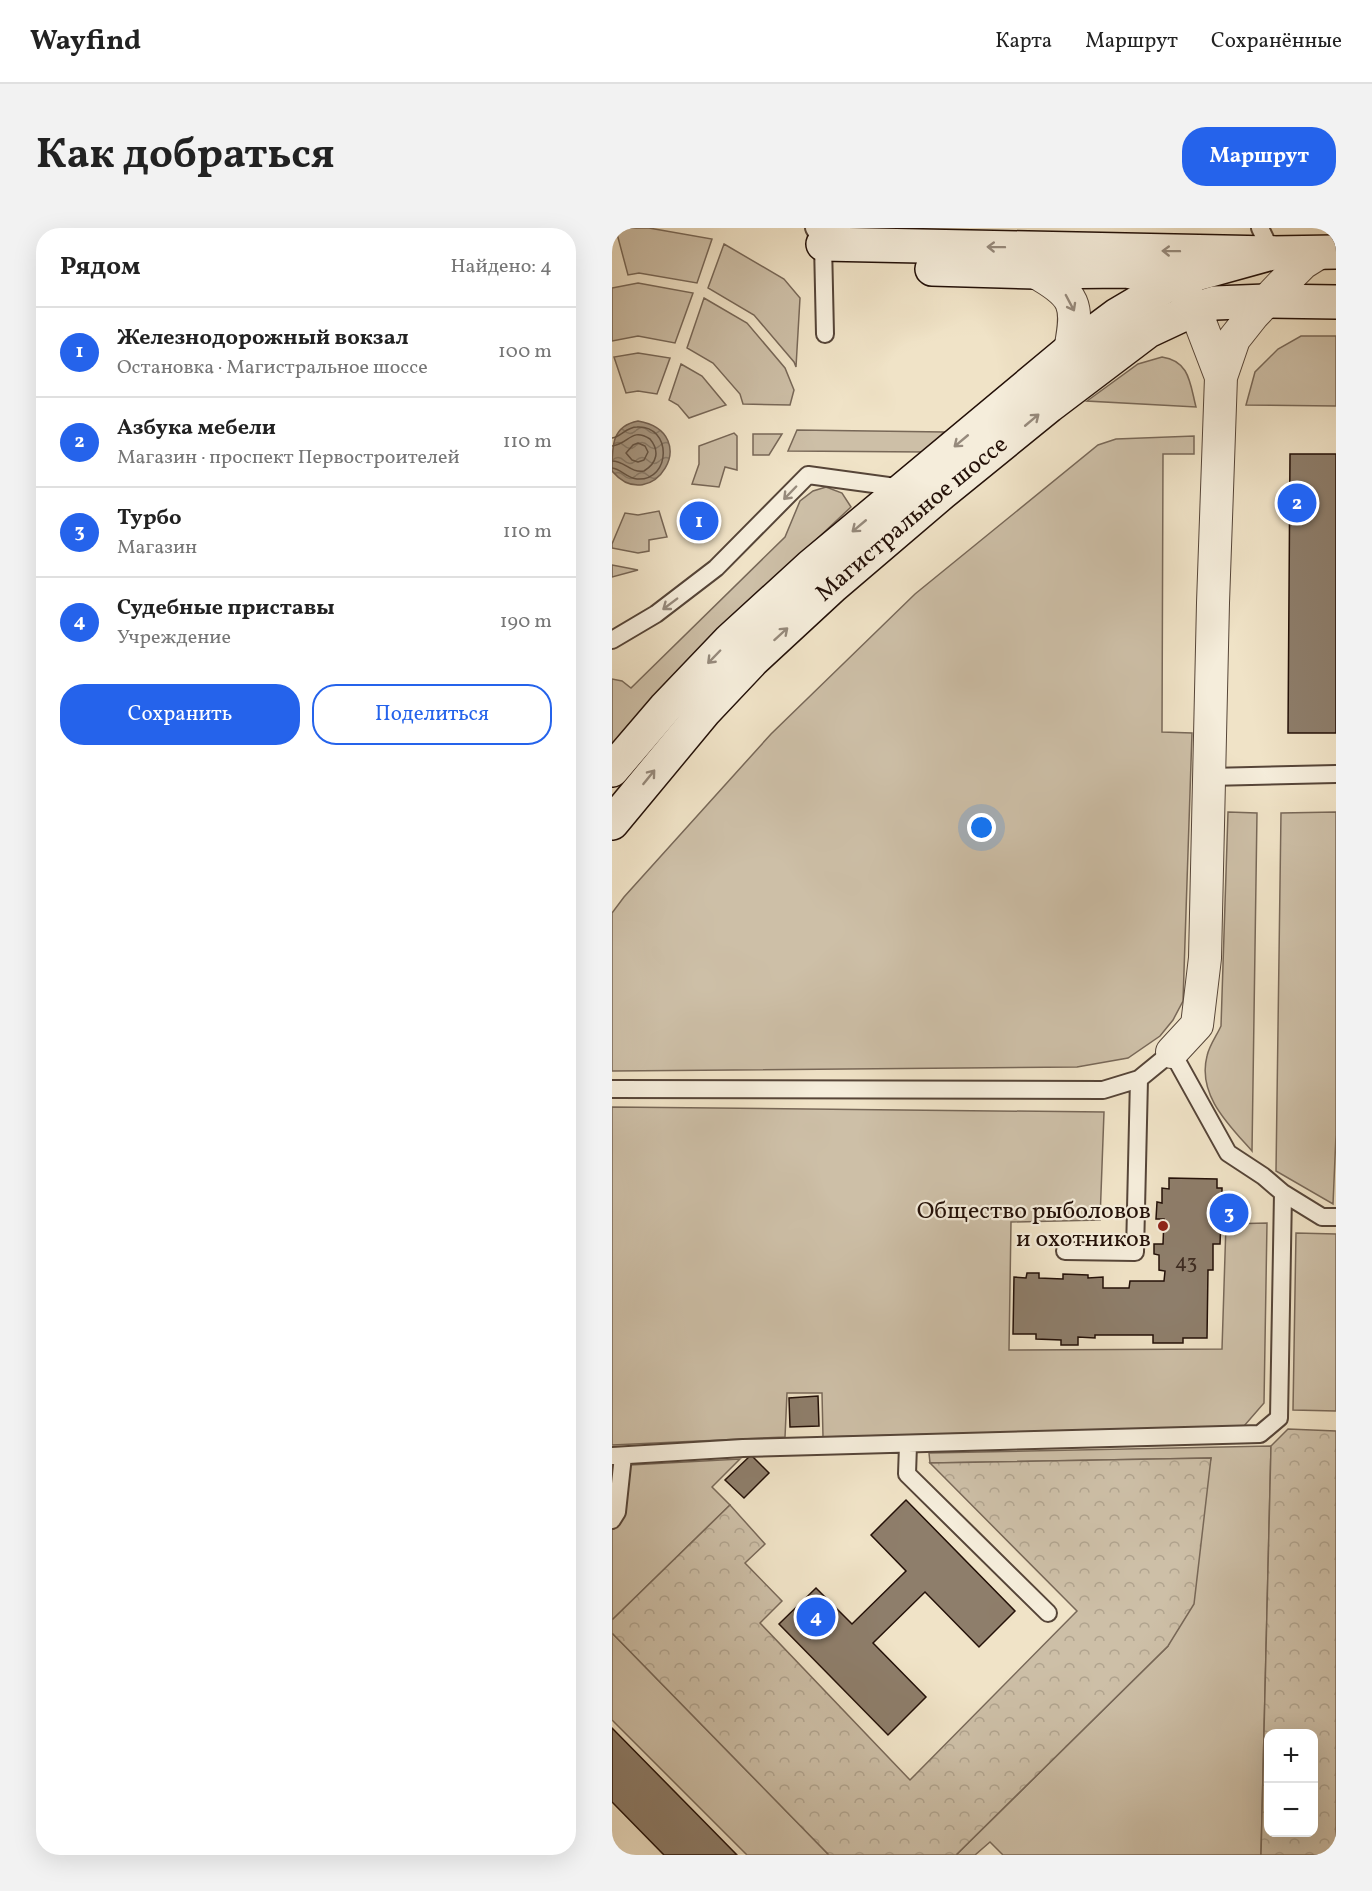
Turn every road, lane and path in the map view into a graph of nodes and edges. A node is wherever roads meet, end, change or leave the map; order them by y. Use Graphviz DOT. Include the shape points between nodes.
graph roads {
  1 [pos="942,237"];
  2 [pos="1266,240"];
  3 [pos="821,246"];
  4 [pos="1328,253"];
  5 [pos="1045,260"];
  6 [pos="1125,271"];
  7 [pos="1178,279"];
  8 [pos="1266,301"];
  9 [pos="1138,302"];
  10 [pos="1336,302"];
  11 [pos="1196,309"];
  12 [pos="825,334"];
  13 [pos="1080,361"];
  14 [pos="1221,377"];
  15 [pos="913,499"];
  16 [pos="612,640"];
  17 [pos="612,770"];
  18 [pos="1336,774"];
  19 [pos="1209,777"];
  20 [pos="612,823"];
  21 [pos="1172,1052"];
  22 [pos="1139,1079"];
  23 [pos="612,1089"];
  24 [pos="1283,1192"];
  25 [pos="1336,1217"];
  26 [pos="1065,1251"];
  27 [pos="908,1445"];
  28 [pos="617,1456"];
  29 [pos="612,1520"];
  30 [pos="1048,1613"];
  1 -- 3 [label="main road"];
  5 -- 1 [label="main road, one-way"];
  2 -- 4 [label="main road"];
  2 -- 5 [label="main road, one-way"];
  2 -- 7 [label="main road, Магистральное шоссе" via="1210,269"];
  3 -- 5 [label="main road"];
  3 -- 12 [label="lane"];
  4 -- 8 [label="street" via="1303,263"];
  5 -- 6 [label="main road"];
  5 -- 13 [label="street, one-way" via="1073,304"];
  6 -- 7 [label="main road"];
  6 -- 9 [label="street" via="1133,282"];
  7 -- 8 [label="main road"];
  7 -- 9 [label="main road, Магистральное шоссе"];
  7 -- 11 [label="street"];
  8 -- 10 [label="main road"];
  8 -- 11 [label="main road, Магистральное шоссе" via="1215,303"];
  8 -- 14 [label="street" via="1234,339"];
  9 -- 13 [label="main road, Магистральное шоссе" via="1117,315"];
  11 -- 13 [label="main road, Магистральное шоссе"];
  11 -- 14 [label="street"];
  13 -- 15 [label="main road, Магистральное шоссе"];
  14 -- 19 [label="street"];
  15 -- 16 [label="lane, one-way" via="808,475 716,568 656,614"];
  15 -- 17 [label="main road, Магистральное шоссе, one-way" via="811,566 730,640"];
  20 -- 15 [label="main road, Магистральное шоссе, one-way" via="704,712 753,660 834,586"];
  18 -- 19 [label="lane"];
  19 -- 21 [label="street" via="1204,958 1197,1025"];
  21 -- 22 [label="lane"];
  21 -- 24 [label="lane" via="1228,1152"];
  22 -- 23 [label="lane" via="1103,1090"];
  22 -- 26 [label="lane" via="1135,1252"];
  24 -- 25 [label="lane" via="1322,1217"];
  24 -- 27 [label="lane" via="1278,1418 1260,1434"];
  27 -- 28 [label="lane" via="743,1448"];
  27 -- 30 [label="lane" via="907,1474"];
  28 -- 29 [label="lane" via="616,1512"];
}
